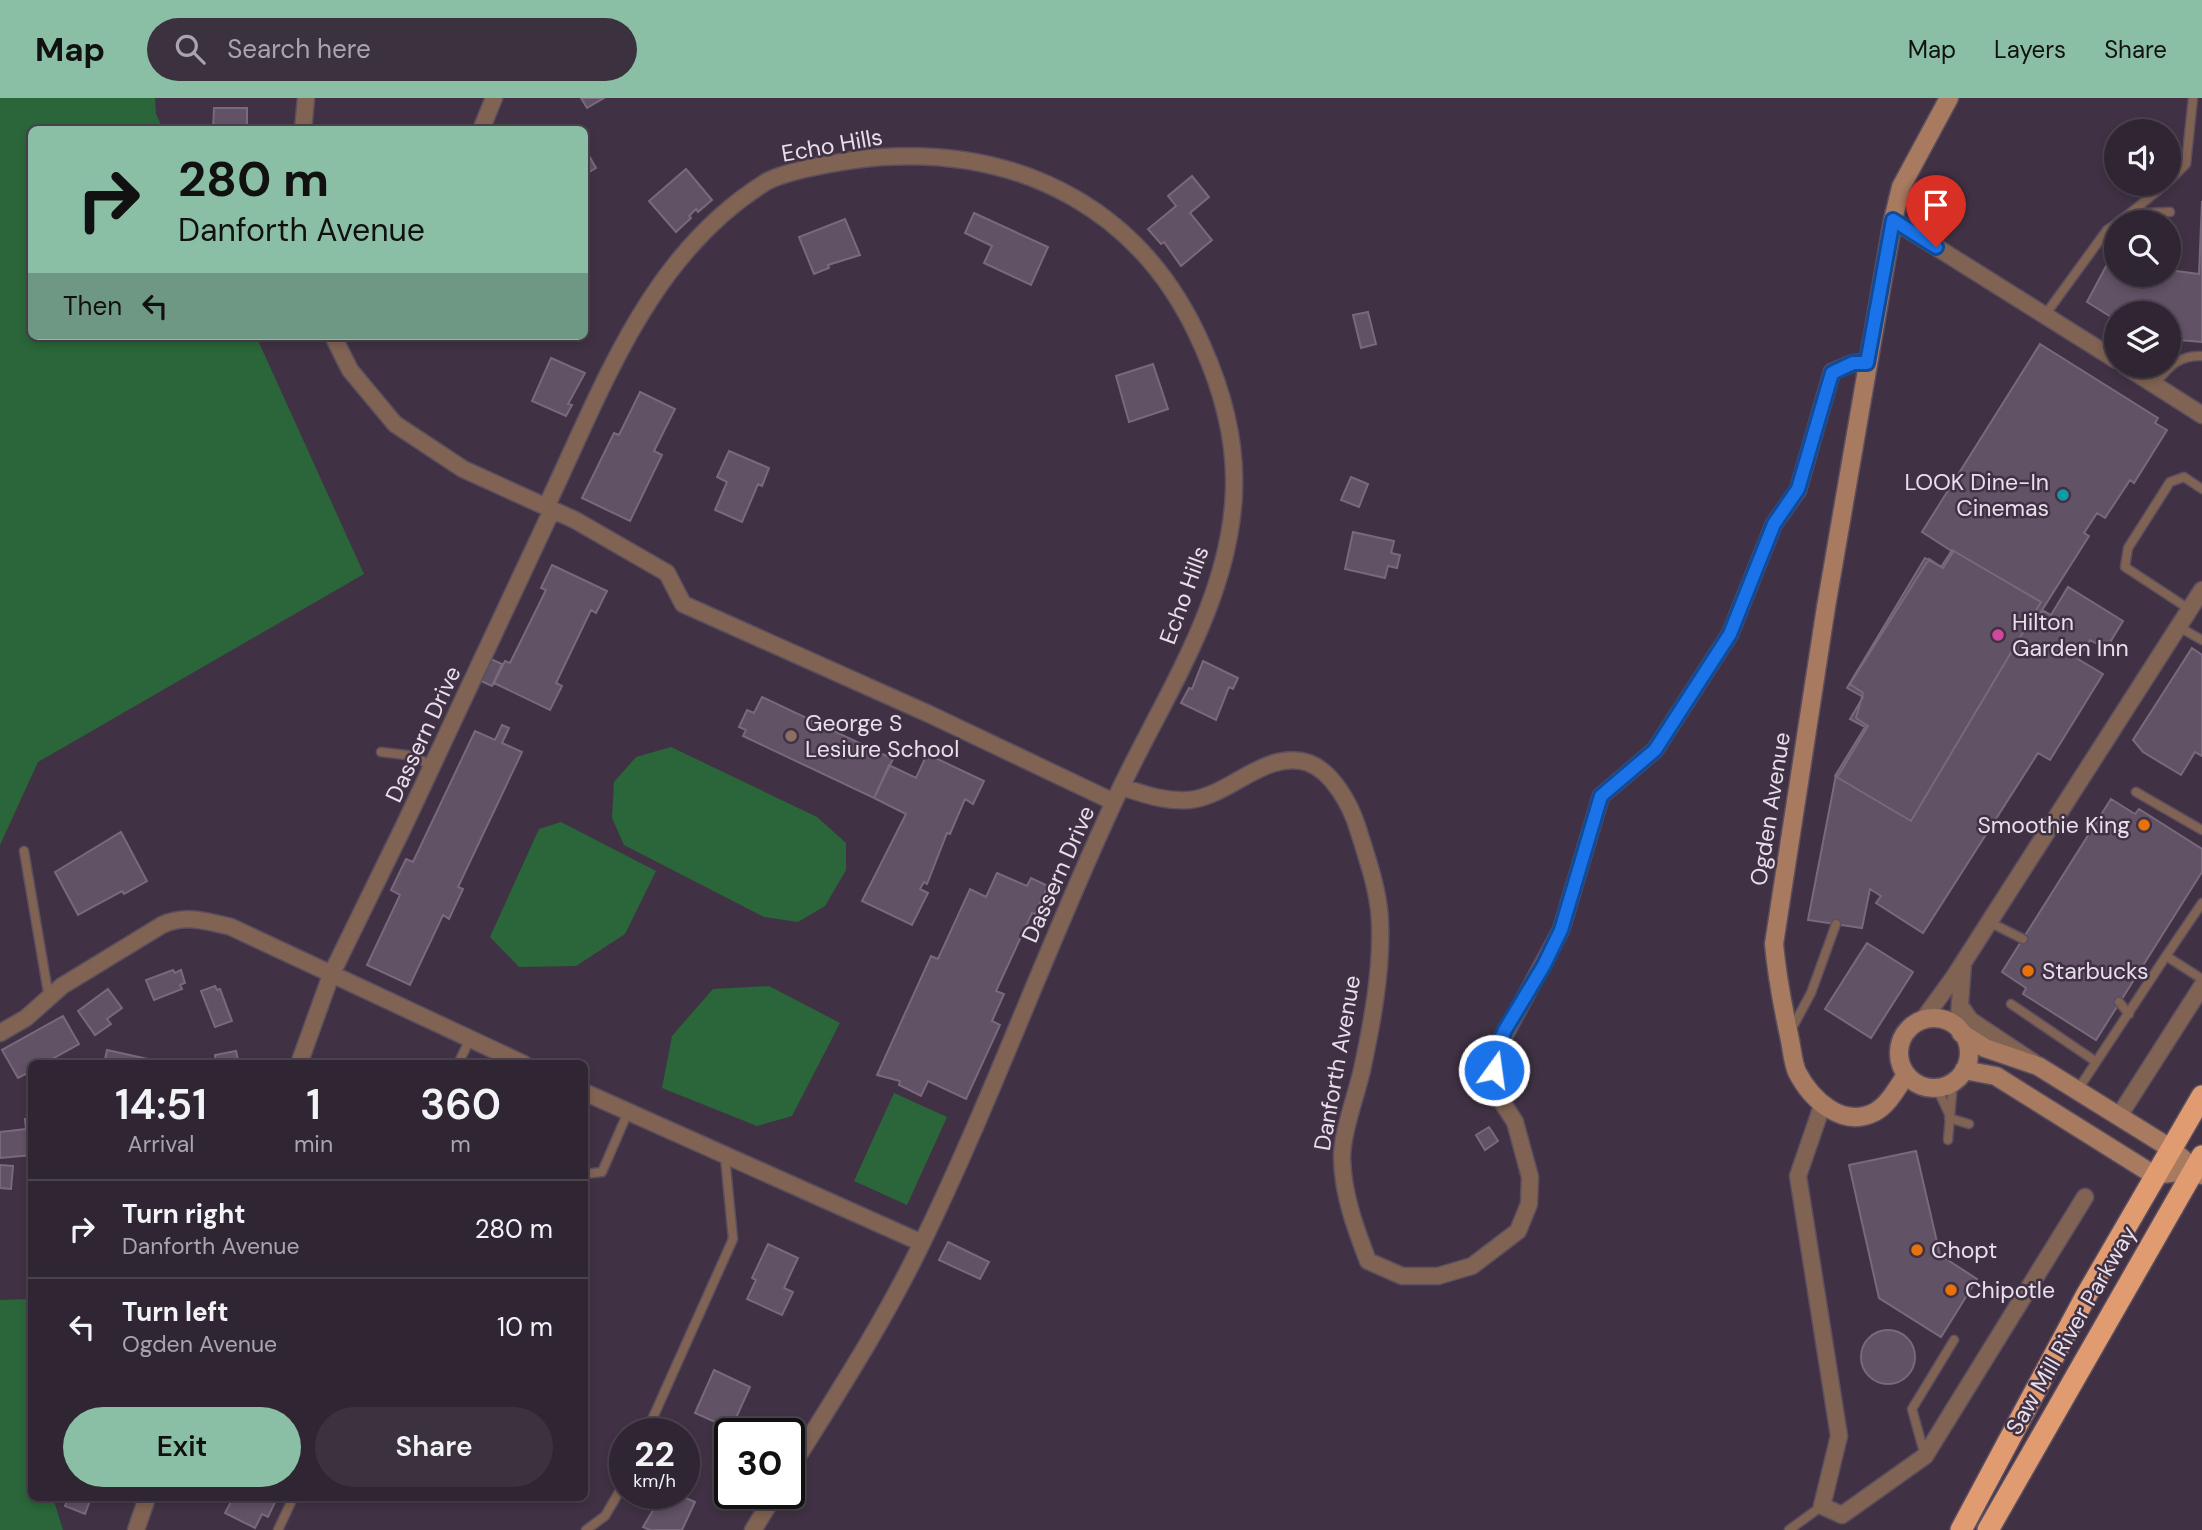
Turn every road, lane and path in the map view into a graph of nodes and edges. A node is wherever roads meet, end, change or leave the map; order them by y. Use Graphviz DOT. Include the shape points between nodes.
graph roads {
  1 [pos="306,98"];
  2 [pos="494,98"];
  3 [pos="1949,98"];
  4 [pos="2193,98"];
  5 [pos="303,126"];
  6 [pos="483,126"];
  7 [pos="2181,168"];
  8 [pos="2151,196"];
  9 [pos="2134,210"];
  10 [pos="1893,220"];
  11 [pos="2104,234"];
  12 [pos="2045,315"];
  13 [pos="335,340"];
  14 [pos="2104,352"];
  15 [pos="2202,356"];
  16 [pos="1867,363"];
  17 [pos="2144,378"];
  18 [pos="2154,384"];
  19 [pos="2202,415"];
  20 [pos="2202,489"];
  21 [pos="549,509"];
  22 [pos="2202,590"];
  23 [pos="2190,610"];
  24 [pos="2179,627"];
  25 [pos="2202,640"];
  26 [pos="381,752"];
  27 [pos="432,767"];
  28 [pos="1122,787"];
  29 [pos="2136,792"];
  30 [pos="1114,802"];
  31 [pos="2202,830"];
  32 [pos="24,851"];
  33 [pos="2202,903"];
  34 [pos="1989,922"];
  35 [pos="1836,924"];
  36 [pos="2023,939"];
  37 [pos="2166,956"];
  38 [pos="1964,962"];
  39 [pos="331,975"];
  40 [pos="2202,979"];
  41 [pos="2202,986"];
  42 [pos="49,998"];
  43 [pos="2119,1002"];
  44 [pos="2011,1004"];
  45 [pos="1961,1006"];
  46 [pos="2129,1014"];
  47 [pos="1922,1021"];
  48 [pos="1960,1031"];
  49 [pos="0,1033"];
  50 [pos="1789,1035"];
  51 [pos="470,1039"];
  52 [pos="300,1060"];
  53 [pos="460,1060"];
  54 [pos="515,1060"];
  55 [pos="2095,1061"];
  56 [pos="2038,1066"];
  57 [pos="1906,1075"];
  58 [pos="1952,1080"];
  59 [pos="2077,1091"];
  60 [pos="588,1094"];
  61 [pos="2202,1096"];
  62 [pos="1822,1106"];
  63 [pos="628,1112"];
  64 [pos="1949,1116"];
  65 [pos="2119,1116"];
  66 [pos="1969,1124"];
  67 [pos="1948,1140"];
  68 [pos="2170,1147"];
  69 [pos="725,1157"];
  70 [pos="2199,1167"];
  71 [pos="588,1174"];
  72 [pos="2154,1175"];
  73 [pos="2085,1197"];
  74 [pos="922,1243"];
  75 [pos="1954,1340"];
  76 [pos="653,1418"];
  77 [pos="805,1445"];
  78 [pos="1924,1456"];
  79 [pos="146,1501"];
  80 [pos="292,1501"];
  81 [pos="1822,1506"];
  82 [pos="609,1509"];
  83 [pos="766,1509"];
  84 [pos="136,1530"];
  85 [pos="278,1530"];
  86 [pos="586,1530"];
  87 [pos="753,1530"];
  88 [pos="1789,1530"];
  89 [pos="1961,1530"];
  90 [pos="1988,1530"];
  1 -- 5 [label="street"];
  2 -- 6 [label="street"];
  3 -- 10 [label="street, Ogden Avenue" via="1901,187"];
  4 -- 7 [label="lane" via="2186,163"];
  8 -- 9 [label="lane"];
  10 -- 12 [label="street"];
  10 -- 16 [label="street, Ogden Avenue"];
  11 -- 12 [label="lane"];
  12 -- 14 [label="street"];
  13 -- 21 [label="street, Dassern Drive" via="350,370 395,424 463,469"];
  15 -- 18 [label="lane" via="2182,357"];
  16 -- 28 [label="street, Danforth Avenue" via="1853,363 1832,373 1798,489 1774,524 1730,634 1655,750 1601,796 1561,930 1495,1053 1493,1088 1515,1122 1530,1177 1529,1205 1518,1231 1472,1266 1438,1276 1402,1276 1368,1261 1350,1216 1342,1156 1372,1021 1380,922 1369,863 1354,815 1338,787 1309,763 1284,761 1191,800 1166,800"];
  16 -- 50 [label="street, Ogden Avenue" via="1774,943"];
  17 -- 18 [label="street"];
  18 -- 19 [label="street"];
  20 -- 23 [label="lane" via="2184,477 2170,482 2128,548 2125,567"];
  21 -- 27 [label="street, Dassern Drive"];
  21 -- 28 [label="street, Echo Hills" via="637,317 670,268 709,223 772,178 860,158 919,155 985,163 1059,187 1117,226 1150,257 1188,313 1221,386 1232,441 1234,493 1224,560 1202,625"];
  21 -- 30 [label="street, Dassern Drive" via="667,573 683,604"];
  22 -- 23 [label="street"];
  23 -- 24 [label="street"];
  24 -- 25 [label="lane"];
  24 -- 34 [label="street"];
  26 -- 27 [label="lane" via="415,756"];
  27 -- 39 [label="street, Dassern Drive"];
  28 -- 30 [label="street, Echo Hills"];
  29 -- 31 [label="lane"];
  30 -- 74 [label="street, Dassern Drive"];
  32 -- 42 [label="lane"];
  33 -- 37 [label="lane"];
  34 -- 36 [label="lane"];
  34 -- 38 [label="street"];
  35 -- 50 [label="lane" via="1811,993"];
  37 -- 40 [label="lane"];
  37 -- 46 [label="lane"];
  38 -- 45 [label="street"];
  38 -- 47 [label="street"];
  39 -- 42 [label="street" via="231,927 175,918"];
  39 -- 51 [label="street"];
  39 -- 52 [label="street, Dassern Drive"];
  41 -- 65 [label="street"];
  42 -- 49 [label="street"];
  43 -- 46 [label="lane"];
  44 -- 55 [label="lane"];
  45 -- 48 [label="street"];
  45 -- 56 [label="street" via="1970,1020"];
  46 -- 55 [label="lane"];
  47 -- 48 [label="street" via="1941,1020"];
  47 -- 57 [label="street" via="1900,1044"];
  48 -- 56 [label="street" via="1985,1048"];
  48 -- 58 [label="street" via="1968,1055"];
  50 -- 62 [label="street, Ogden Avenue" via="1797,1071"];
  51 -- 53 [label="lane"];
  51 -- 54 [label="street"];
  55 -- 59 [label="lane"];
  56 -- 59 [label="street"];
  57 -- 58 [label="street" via="1926,1087"];
  57 -- 62 [label="street" via="1877,1111 1862,1117"];
  58 -- 64 [label="lane"];
  58 -- 64 [label="lane"];
  58 -- 72 [label="street" via="1996,1076"];
  59 -- 65 [label="street"];
  60 -- 63 [label="street"];
  61 -- 68 [label="highway, Saw Mill River Parkway"];
  62 -- 81 [label="street" via="1798,1176 1839,1436"];
  63 -- 69 [label="street"];
  63 -- 71 [label="lane" via="603,1172"];
  64 -- 66 [label="lane"];
  64 -- 67 [label="lane"];
  65 -- 68 [label="street"];
  68 -- 70 [label="street"];
  68 -- 72 [label="highway, Saw Mill River Parkway"];
  69 -- 74 [label="street"];
  69 -- 76 [label="lane" via="733,1239"];
  70 -- 72 [label="street"];
  70 -- 90 [label="highway, Saw Mill River Parkway"];
  72 -- 89 [label="highway, Saw Mill River Parkway"];
  73 -- 78 [label="street"];
  74 -- 77 [label="street, Dassern Drive" via="885,1316"];
  75 -- 78 [label="lane" via="1912,1409"];
  78 -- 81 [label="street" via="1842,1515"];
  79 -- 84 [label="street"];
  80 -- 85 [label="lane"];
  81 -- 88 [label="lane"];
  82 -- 86 [label="lane"];
  83 -- 87 [label="street"];
}
